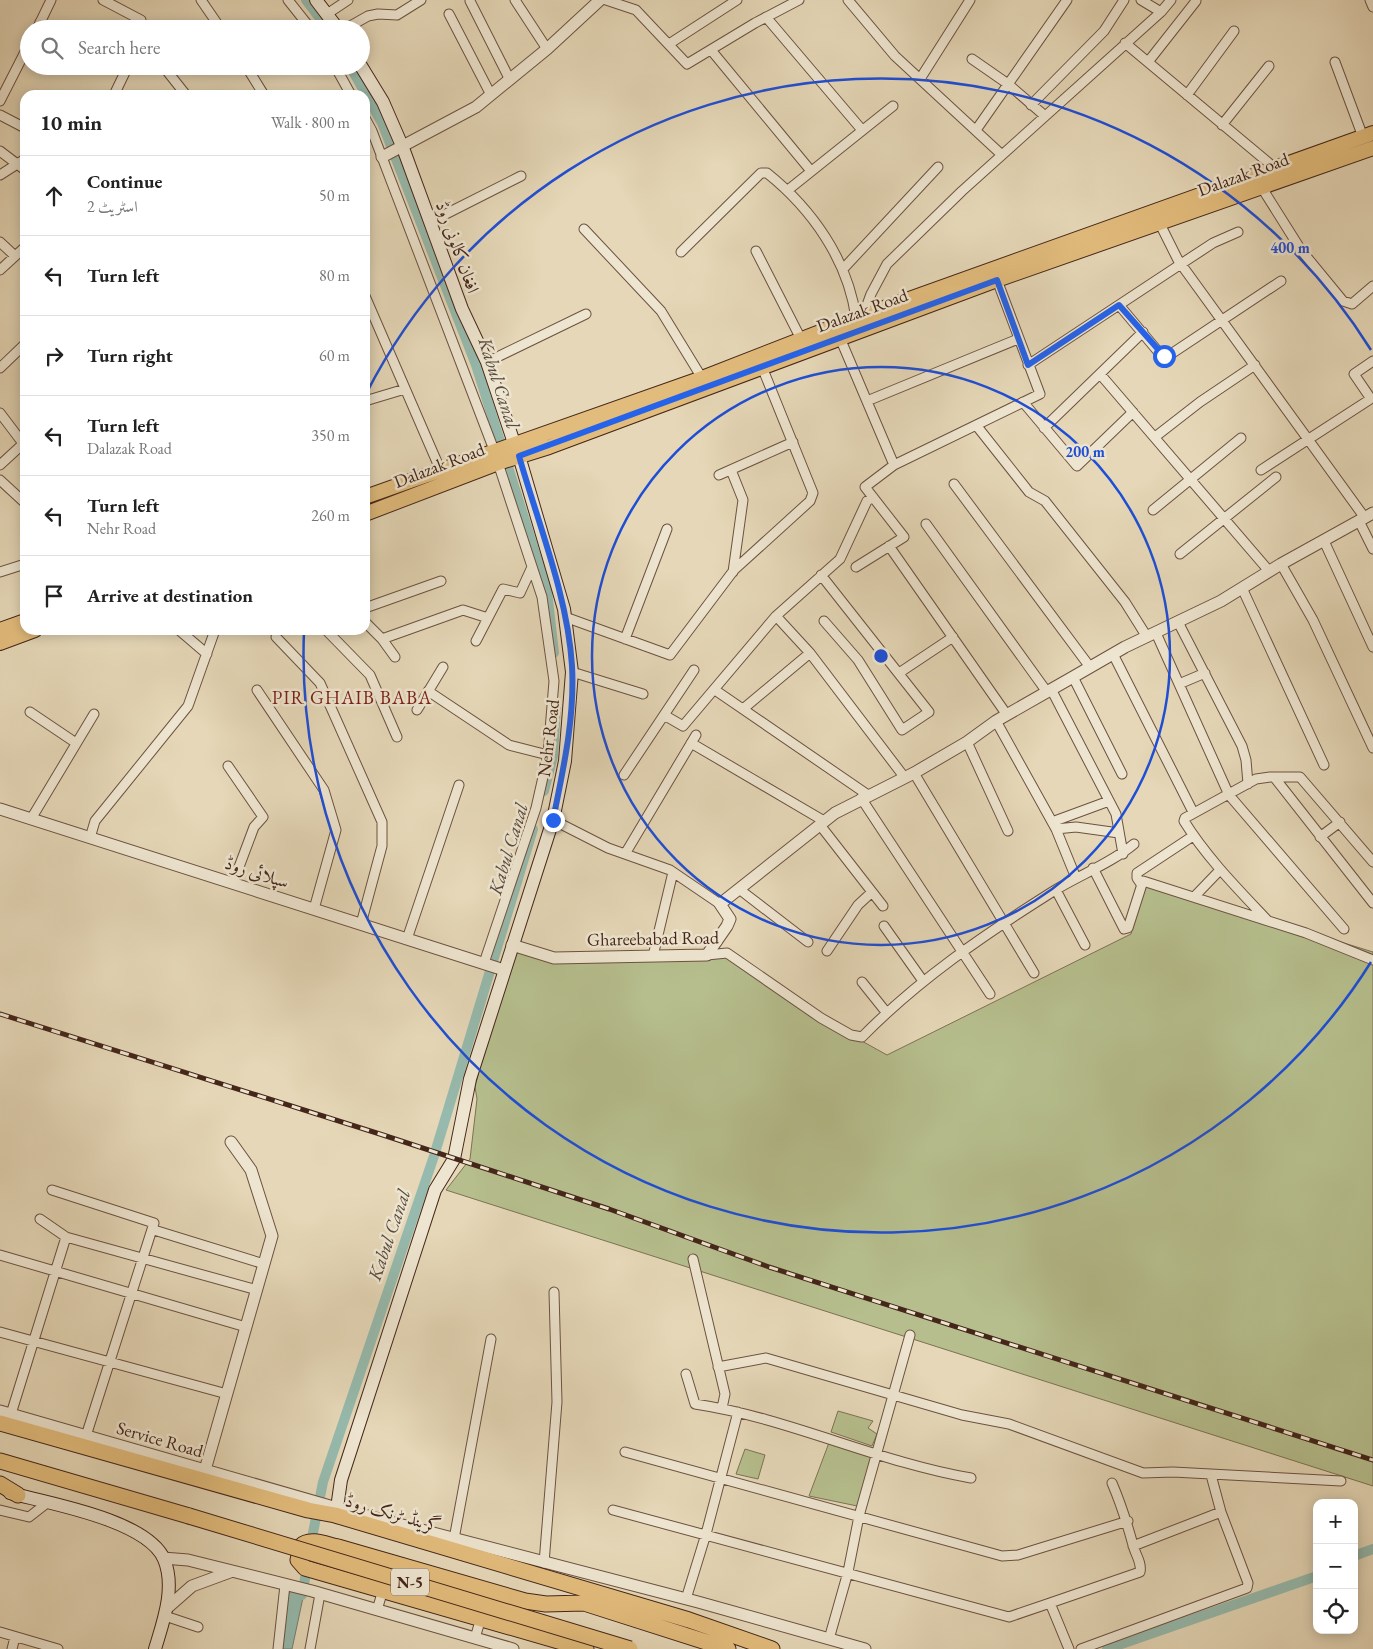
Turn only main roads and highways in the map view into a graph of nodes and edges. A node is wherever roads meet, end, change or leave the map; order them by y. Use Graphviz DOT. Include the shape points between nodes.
graph roads {
  1 [pos="316,0"];
  2 [pos="331,20"];
  3 [pos="366,75"];
  4 [pos="1368,135"];
  5 [pos="1373,148"];
  6 [pos="1157,218"];
  7 [pos="506,453"];
  8 [pos="370,494"];
  9 [pos="370,512"];
  10 [pos="20,623"];
  11 [pos="0,630"];
  12 [pos="21,635"];
  13 [pos="0,642"];
  14 [pos="4,1416"];
  15 [pos="0,1460"];
  16 [pos="0,1484"];
  17 [pos="0,1490"];
  18 [pos="18,1495"];
  19 [pos="333,1509"];
  20 [pos="155,1649"];
  21 [pos="586,1649"];
  22 [pos="630,1649"];
  23 [pos="728,1649"];
  24 [pos="772,1649"];
  1 -- 2 [label="main road"];
  3 -- 7 [label="main road, افغان کالونی روڈ" via="383,102 403,148 462,309 487,362"];
  4 -- 6 [label="main road, Dalazak Road"];
  5 -- 6 [label="main road, Dalazak Road" via="1262,188"];
  6 -- 7 [label="main road, Dalazak Road" via="762,367"];
  6 -- 7 [label="main road, Dalazak Road" via="856,318"];
  7 -- 8 [label="main road, Dalazak Road" via="440,469"];
  7 -- 9 [label="main road, Dalazak Road"];
  7 -- 19 [label="main road, Nehr Road" via="566,617 572,672 565,761 553,820 470,1080 454,1159 435,1190"];
  10 -- 11 [label="main road"];
  12 -- 13 [label="main road"];
  14 -- 19 [label="highway, گرینڈ ٹرنک روڈ / N-5" via="309,1505"];
  15 -- 22 [label="highway, N-5, bridge"];
  16 -- 18 [label="highway"];
  17 -- 18 [label="main road"];
  18 -- 20 [label="main road" via="120,1524 146,1539 163,1558 167,1573 166,1612"];
  19 -- 24 [label="highway, گرینڈ ٹرنک روڈ / N-5"];
  21 -- 23 [label="highway" via="305,1568 298,1560 301,1546 316,1542 338,1547 525,1601 584,1603"];
}
